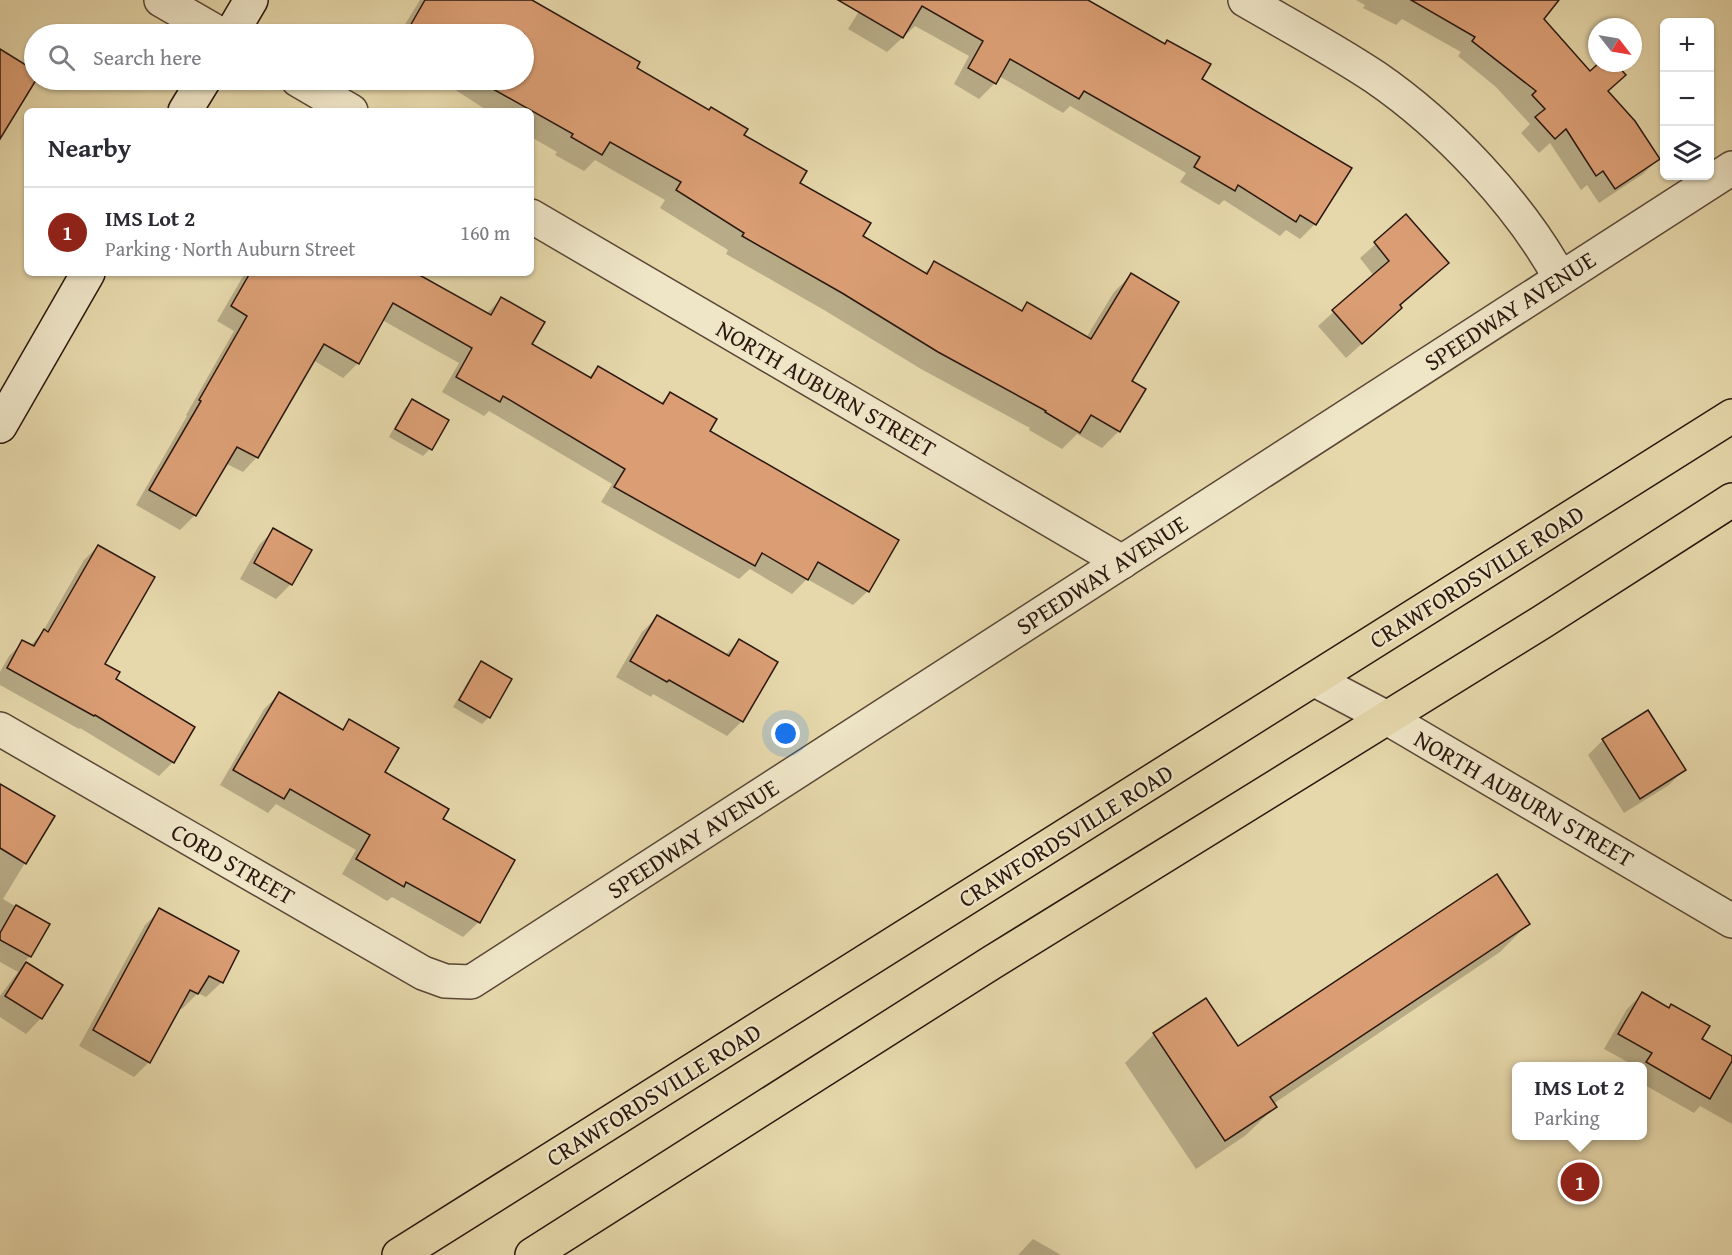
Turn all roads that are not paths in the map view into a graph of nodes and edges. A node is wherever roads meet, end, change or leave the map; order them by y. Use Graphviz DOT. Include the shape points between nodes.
graph roads {
  1 [pos="161,0"];
  2 [pos="251,0"];
  3 [pos="1245,0"];
  4 [pos="203,24"];
  5 [pos="237,24"];
  6 [pos="198,90"];
  7 [pos="314,90"];
  8 [pos="187,108"];
  9 [pos="346,108"];
  10 [pos="1732,168"];
  11 [pos="534,218"];
  12 [pos="86,276"];
  13 [pos="1560,278"];
  14 [pos="1732,416"];
  15 [pos="0,426"];
  16 [pos="1732,500"];
  17 [pos="1122,562"];
  18 [pos="1315,680"];
  19 [pos="1387,718"];
  20 [pos="0,729"];
  21 [pos="1732,921"];
  22 [pos="471,982"];
  23 [pos="399,1255"];
  24 [pos="532,1255"];
  1 -- 4 [label="street"];
  2 -- 5 [label="street"];
  3 -- 13 [label="street" via="1376,78 1419,111 1508,202"];
  6 -- 8 [label="street"];
  7 -- 9 [label="street"];
  10 -- 13 [label="street, SPEEDWAY AVENUE"];
  11 -- 17 [label="street, NORTH AUBURN STREET"];
  12 -- 15 [label="street"];
  13 -- 17 [label="street, SPEEDWAY AVENUE"];
  14 -- 18 [label="main road, CRAWFORDSVILLE ROAD"];
  16 -- 19 [label="main road"];
  17 -- 22 [label="street, SPEEDWAY AVENUE"];
  18 -- 19 [label="street, NORTH AUBURN STREET"];
  18 -- 23 [label="main road, CRAWFORDSVILLE ROAD"];
  19 -- 21 [label="street, NORTH AUBURN STREET"];
  19 -- 24 [label="main road" via="991,963"];
  20 -- 22 [label="street, CORD STREET" via="423,973 446,981"];
}
